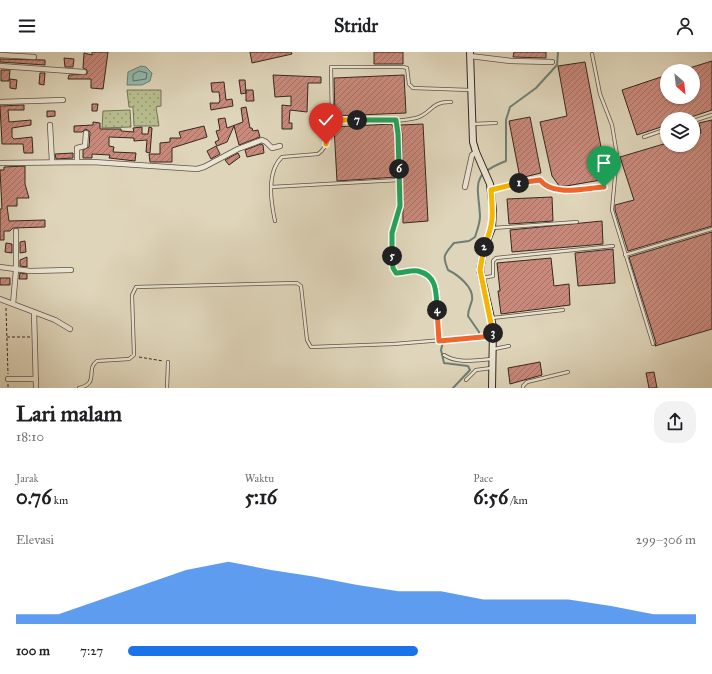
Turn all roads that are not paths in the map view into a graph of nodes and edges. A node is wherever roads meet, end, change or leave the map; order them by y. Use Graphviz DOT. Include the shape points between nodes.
graph roads {
  1 [pos="0,54"];
  2 [pos="470,54"];
  3 [pos="592,54"];
  4 [pos="34,57"];
  5 [pos="552,62"];
  6 [pos="0,66"];
  7 [pos="84,72"];
  8 [pos="470,90"];
  9 [pos="63,100"];
  10 [pos="0,102"];
  11 [pos="451,102"];
  12 [pos="712,115"];
  13 [pos="700,119"];
  14 [pos="332,120"];
  15 [pos="396,120"];
  16 [pos="496,123"];
  17 [pos="50,124"];
  18 [pos="472,124"];
  19 [pos="660,131"];
  20 [pos="86,133"];
  21 [pos="644,137"];
  22 [pos="280,146"];
  23 [pos="476,152"];
  24 [pos="52,162"];
  25 [pos="77,162"];
  26 [pos="0,163"];
  27 [pos="399,180"];
  28 [pos="465,186"];
  29 [pos="271,187"];
  30 [pos="604,187"];
  31 [pos="491,190"];
  32 [pos="275,221"];
  33 [pos="577,222"];
  34 [pos="492,228"];
  35 [pos="712,228"];
  36 [pos="16,231"];
  37 [pos="612,246"];
  38 [pos="625,255"];
  39 [pos="0,267"];
  40 [pos="16,270"];
  41 [pos="71,270"];
  42 [pos="482,279"];
  43 [pos="0,299"];
  44 [pos="13,304"];
  45 [pos="563,310"];
  46 [pos="34,312"];
  47 [pos="491,318"];
  48 [pos="70,329"];
  49 [pos="493,336"];
  50 [pos="439,341"];
  51 [pos="653,344"];
  52 [pos="510,346"];
  53 [pos="494,349"];
  54 [pos="444,355"];
  55 [pos="494,359"];
  56 [pos="168,362"];
  57 [pos="493,368"];
  58 [pos="568,372"];
  59 [pos="36,379"];
  60 [pos="8,380"];
  61 [pos="466,380"];
  62 [pos="36,388"];
  63 [pos="79,388"];
  64 [pos="167,388"];
  65 [pos="492,388"];
  66 [pos="523,388"];
  1 -- 4 [label="street"];
  2 -- 5 [label="street" via="511,61"];
  2 -- 8 [label="main road"];
  3 -- 38 [label="lane" via="600,94 612,125 617,155 612,210"];
  6 -- 7 [label="street"];
  8 -- 14 [label="lane" via="413,88 409,84 407,68 403,67 331,67"];
  8 -- 18 [label="main road"];
  9 -- 10 [label="street"];
  11 -- 15 [label="lane" via="441,101 421,116"];
  12 -- 13 [label="lane"];
  14 -- 15 [label="lane"];
  14 -- 29 [label="lane" via="328,138 321,152 282,157 272,177"];
  15 -- 27 [label="lane"];
  16 -- 18 [label="lane"];
  17 -- 24 [label="street"];
  18 -- 23 [label="main road"];
  19 -- 21 [label="lane"];
  20 -- 25 [label="street" via="85,146 77,148"];
  22 -- 25 [label="street" via="272,148 262,140 238,148 197,169"];
  23 -- 28 [label="street" via="472,155"];
  23 -- 31 [label="main road"];
  24 -- 25 [label="street"];
  24 -- 26 [label="street"];
  27 -- 29 [label="lane"];
  27 -- 50 [label="lane" via="399,212 392,233 394,272 417,271 435,283"];
  29 -- 32 [label="lane"];
  30 -- 31 [label="lane" via="559,190 544,185 539,180"];
  31 -- 34 [label="main road"];
  33 -- 34 [label="lane"];
  34 -- 42 [label="main road" via="482,257"];
  35 -- 38 [label="lane"];
  36 -- 40 [label="street"];
  37 -- 42 [label="lane" via="496,258 493,262 493,276"];
  38 -- 51 [label="lane"];
  39 -- 40 [label="street"];
  40 -- 41 [label="street"];
  40 -- 44 [label="street"];
  42 -- 47 [label="main road"];
  43 -- 44 [label="street"];
  44 -- 46 [label="street"];
  45 -- 47 [label="lane"];
  46 -- 48 [label="street"];
  46 -- 59 [label="street"];
  47 -- 49 [label="main road"];
  49 -- 50 [label="lane"];
  49 -- 53 [label="main road"];
  50 -- 63 [label="lane" via="311,347 307,340 301,286 297,283 136,287 132,290 134,356 129,360 97,361 92,367 91,380 86,386"];
  52 -- 53 [label="lane"];
  53 -- 55 [label="main road"];
  54 -- 55 [label="lane" via="463,360"];
  55 -- 57 [label="main road"];
  56 -- 64 [label="lane"];
  57 -- 61 [label="lane" via="476,370"];
  57 -- 65 [label="main road"];
  58 -- 66 [label="lane" via="526,382"];
  59 -- 60 [label="street"];
  59 -- 62 [label="street"];
}
